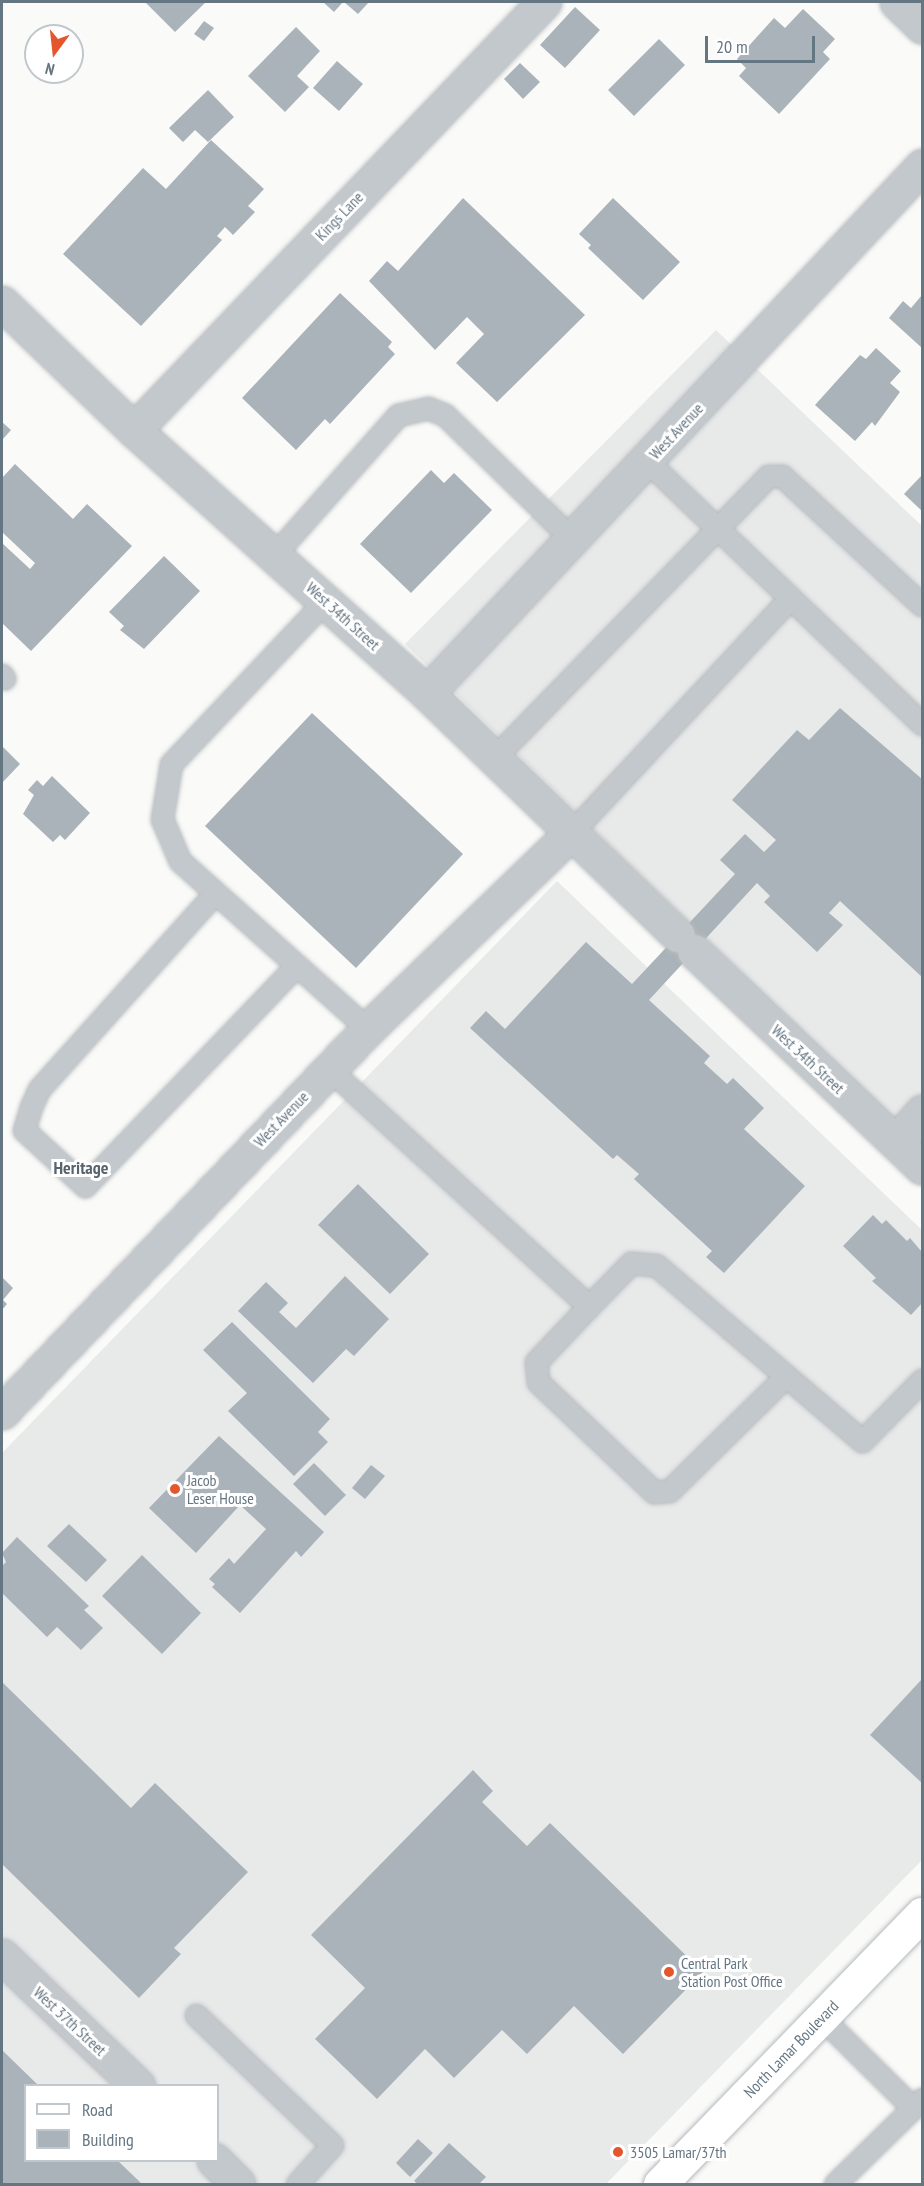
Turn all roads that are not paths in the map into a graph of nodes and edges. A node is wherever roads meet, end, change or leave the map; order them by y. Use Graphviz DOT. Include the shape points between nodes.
graph roads {
  1 [pos="544,2"];
  2 [pos="897,2"];
  3 [pos="922,26"];
  4 [pos="922,166"];
  5 [pos="2,303"];
  6 [pos="134,430"];
  7 [pos="648,462"];
  8 [pos="716,527"];
  9 [pos="572,539"];
  10 [pos="275,554"];
  11 [pos="790,598"];
  12 [pos="326,600"];
  13 [pos="922,605"];
  14 [pos="427,693"];
  15 [pos="922,723"];
  16 [pos="494,758"];
  17 [pos="570,834"];
  18 [pos="215,893"];
  19 [pos="296,966"];
  20 [pos="368,1029"];
  21 [pos="329,1069"];
  22 [pos="922,1112"];
  23 [pos="896,1142"];
  24 [pos="922,1167"];
  25 [pos="589,1306"];
  26 [pos="786,1376"];
  27 [pos="922,1380"];
  28 [pos="2,1413"];
  29 [pos="922,1914"];
  30 [pos="2,1956"];
  31 [pos="196,2015"];
  32 [pos="822,2018"];
  33 [pos="137,2084"];
  34 [pos="918,2103"];
  35 [pos="216,2162"];
  36 [pos="238,2184"];
  37 [pos="297,2184"];
  38 [pos="660,2184"];
  39 [pos="835,2184"];
  1 -- 6 [label="street, Kings Lane"];
  2 -- 3 [label="street"];
  4 -- 7 [label="street, West Avenue"];
  5 -- 6 [label="street, West 34th Street"];
  6 -- 10 [label="street, West 34th Street"];
  7 -- 8 [label="lane"];
  7 -- 9 [label="street, West Avenue"];
  8 -- 11 [label="lane"];
  8 -- 13 [label="lane" via="768,476 782,476"];
  8 -- 16 [label="lane"];
  9 -- 10 [label="lane" via="445,415 428,408 398,415"];
  9 -- 14 [label="street, West Avenue"];
  10 -- 12 [label="street, West 34th Street"];
  11 -- 15 [label="lane"];
  11 -- 17 [label="lane"];
  12 -- 14 [label="street, West 34th Street"];
  12 -- 18 [label="lane" via="171,764 162,819 180,861"];
  14 -- 16 [label="street, West 34th Street"];
  16 -- 17 [label="street, West 34th Street"];
  17 -- 20 [label="street, West Avenue"];
  17 -- 23 [label="street, West 34th Street"];
  18 -- 19 [label="lane"];
  18 -- 19 [label="lane" via="39,1089 30,1107 24,1130 85,1186"];
  19 -- 20 [label="lane"];
  20 -- 21 [label="street, West Avenue"];
  21 -- 25 [label="lane"];
  21 -- 28 [label="street, West Avenue"];
  22 -- 23 [label="street"];
  23 -- 24 [label="street, West 34th Street"];
  25 -- 26 [label="lane" via="631,1263 656,1265"];
  25 -- 26 [label="lane" via="536,1362 538,1382 654,1492 669,1491"];
  26 -- 27 [label="lane" via="862,1441"];
  29 -- 32 [label="main road, North Lamar Boulevard"];
  30 -- 33 [label="street, West 37th Street"];
  31 -- 37 [label="lane" via="332,2145"];
  32 -- 34 [label="lane"];
  32 -- 38 [label="main road, North Lamar Boulevard"];
  34 -- 39 [label="lane"];
  35 -- 36 [label="street"];
}
